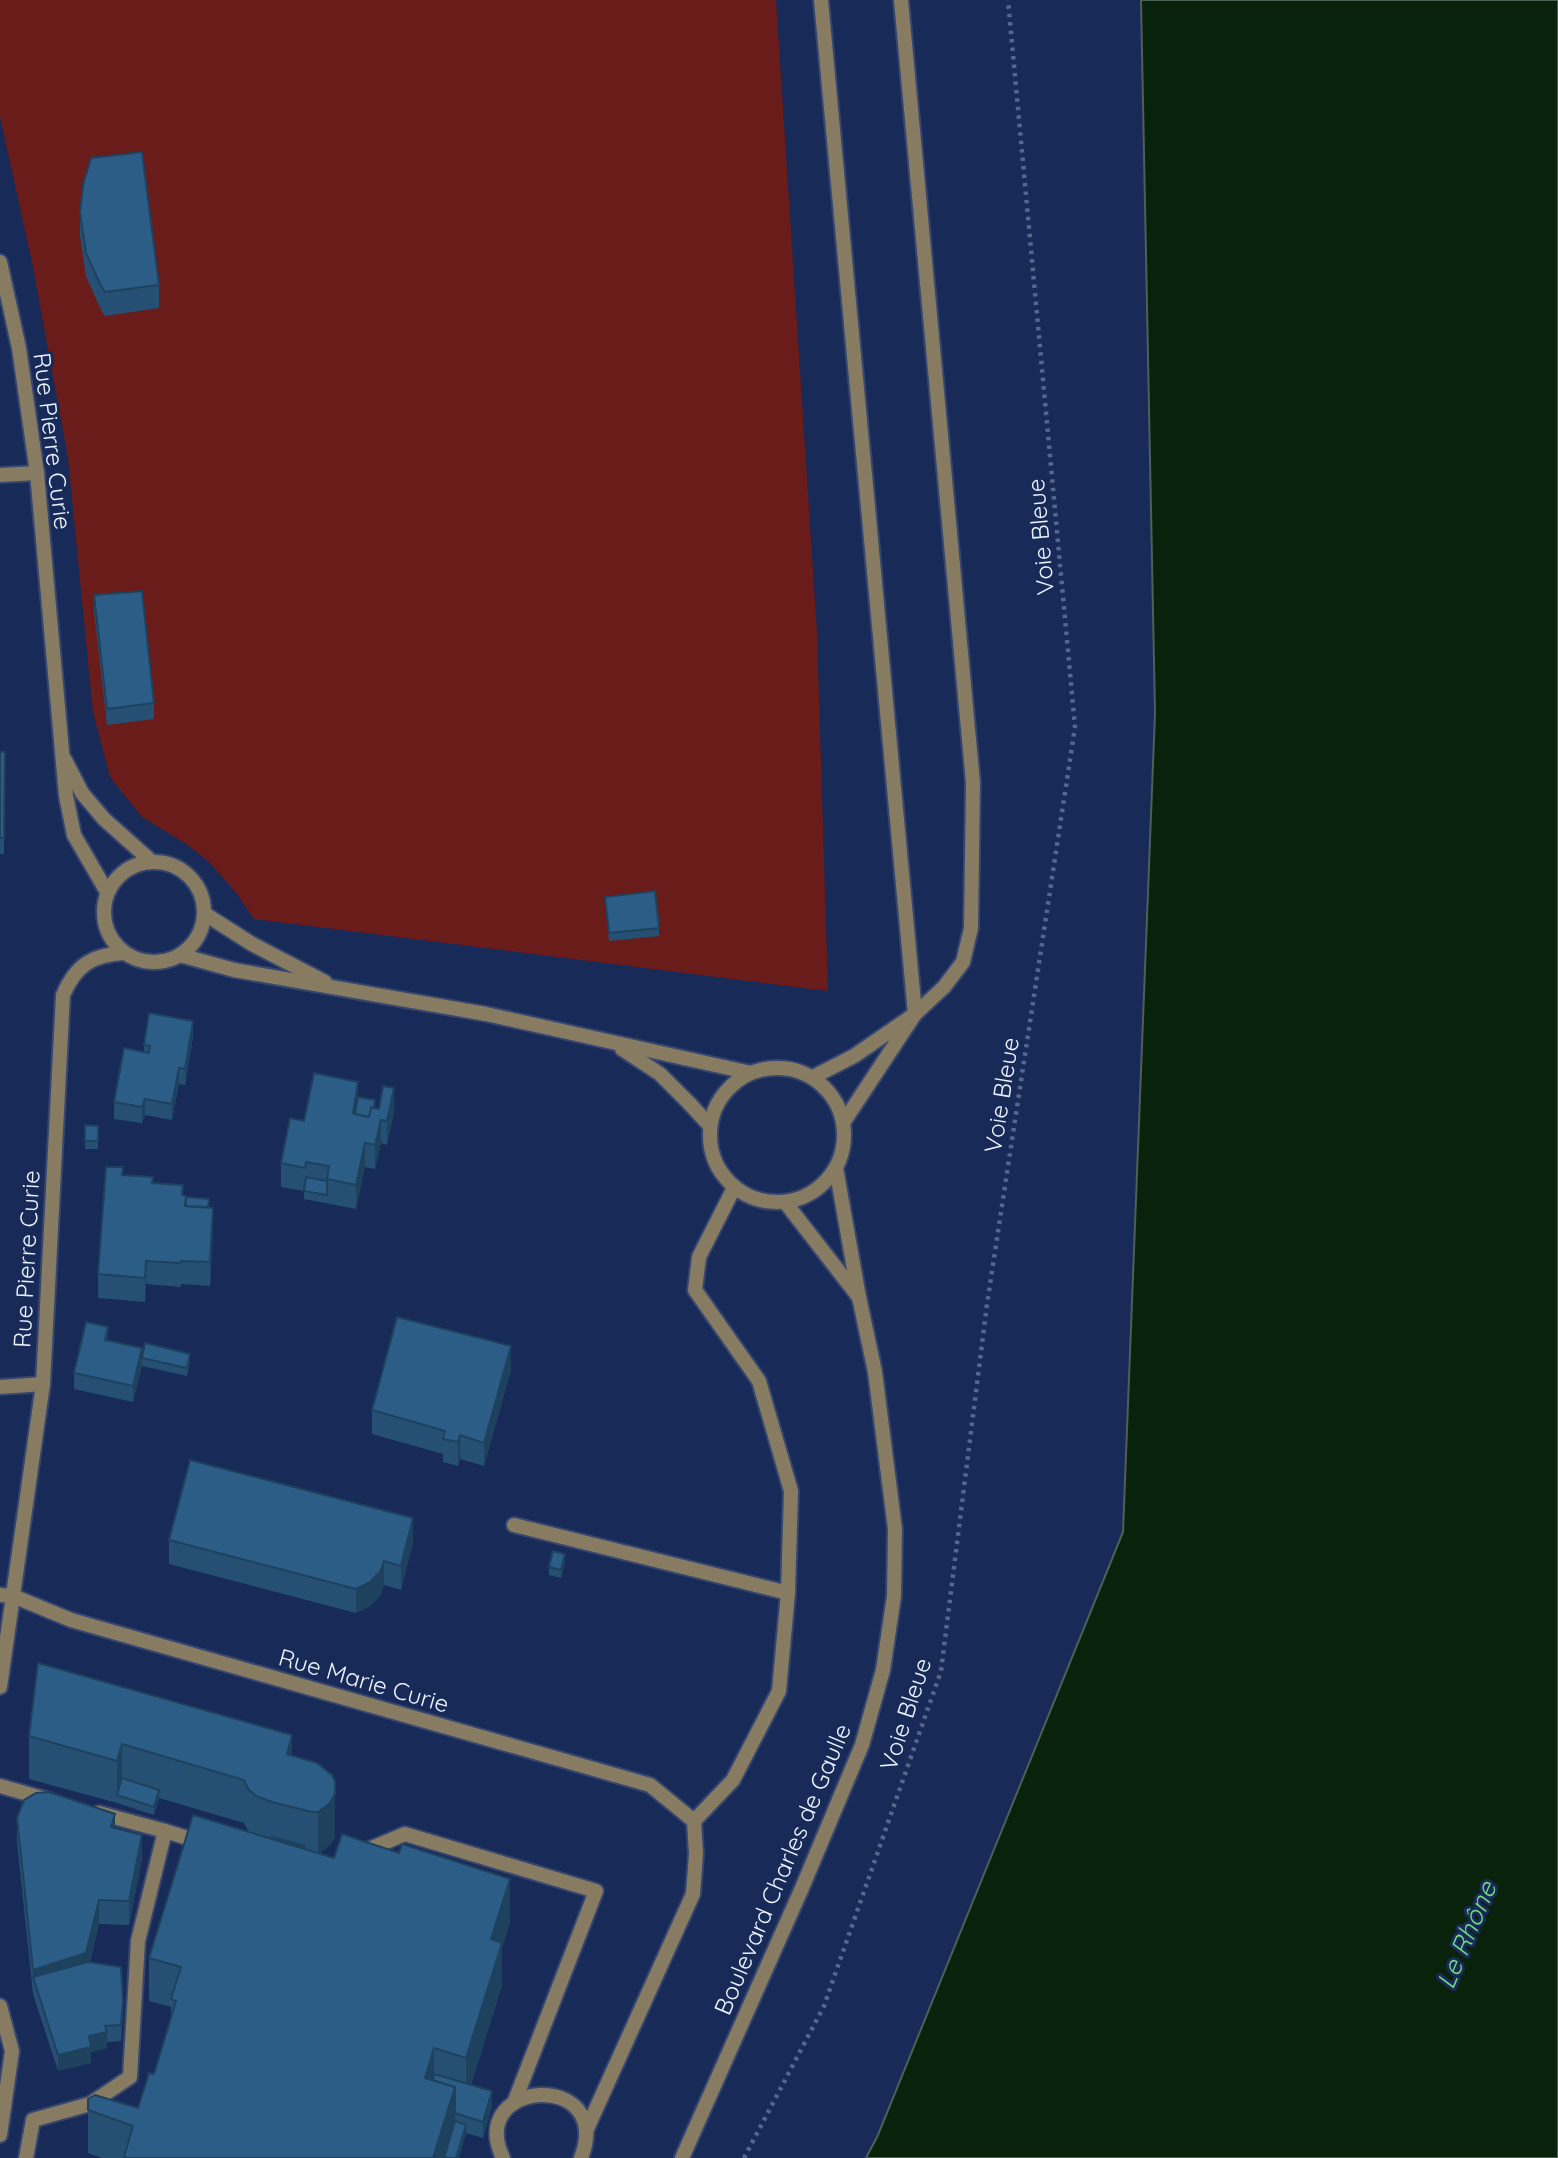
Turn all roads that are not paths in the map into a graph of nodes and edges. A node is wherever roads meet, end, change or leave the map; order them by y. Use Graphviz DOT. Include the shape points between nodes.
graph roads {
  1 [pos="821,0"];
  2 [pos="901,0"];
  3 [pos="0,262"];
  4 [pos="37,473"];
  5 [pos="0,475"];
  6 [pos="61,752"];
  7 [pos="151,861"];
  8 [pos="107,892"];
  9 [pos="205,914"];
  10 [pos="124,953"];
  11 [pos="180,955"];
  12 [pos="336,988"];
  13 [pos="915,1014"];
  14 [pos="615,1044"];
  15 [pos="751,1073"];
  16 [pos="813,1077"];
  17 [pos="844,1123"];
  18 [pos="709,1126"];
  19 [pos="836,1168"];
  20 [pos="734,1188"];
  21 [pos="785,1202"];
  22 [pos="859,1297"];
  23 [pos="43,1384"];
  24 [pos="0,1387"];
  25 [pos="514,1525"];
  26 [pos="788,1594"];
  27 [pos="6,1595"];
  28 [pos="0,1687"];
  29 [pos="0,1786"];
  30 [pos="63,1804"];
  31 [pos="89,1811"];
  32 [pos="694,1821"];
  33 [pos="165,1831"];
  34 [pos="213,1845"];
  35 [pos="348,1858"];
  36 [pos="0,2006"];
  37 [pos="514,2103"];
  38 [pos="586,2131"];
  39 [pos="0,2136"];
  40 [pos="26,2158"];
  41 [pos="503,2158"];
  42 [pos="581,2158"];
  43 [pos="682,2158"];
  1 -- 13 [label="street"];
  2 -- 13 [label="street" via="973,783 971,928 963,962"];
  3 -- 4 [label="street, Rue Pierre Curie" via="19,348"];
  4 -- 5 [label="street"];
  4 -- 6 [label="street, Rue Pierre Curie"];
  6 -- 7 [label="street, Rue Pierre Curie" via="82,793"];
  6 -- 8 [label="street, Rue Pierre Curie" via="74,835"];
  7 -- 8 [label="street" via="132,866"];
  7 -- 9 [label="street" via="183,870 195,882"];
  8 -- 10 [label="street" via="105,926"];
  9 -- 11 [label="street" via="193,944"];
  9 -- 12 [label="street"];
  10 -- 11 [label="street" via="142,961 162,962"];
  10 -- 23 [label="street, Rue Pierre Curie" via="104,954 85,964 72,975 63,995"];
  11 -- 12 [label="street" via="233,970"];
  12 -- 14 [label="street" via="450,1007"];
  13 -- 16 [label="street" via="854,1056"];
  13 -- 17 [label="street"];
  14 -- 15 [label="street"];
  14 -- 18 [label="street" via="660,1074"];
  15 -- 16 [label="street" via="776,1068"];
  15 -- 18 [label="street" via="731,1086 717,1104"];
  16 -- 17 [label="street" via="835,1102"];
  17 -- 19 [label="street" via="844,1146"];
  18 -- 20 [label="street" via="719,1170"];
  19 -- 21 [label="street" via="804,1197"];
  19 -- 22 [label="street, Boulevard Charles de Gaulle"];
  20 -- 21 [label="street" via="765,1202"];
  20 -- 26 [label="street" via="699,1257 695,1290 759,1381 791,1491"];
  21 -- 22 [label="street, Boulevard Charles de Gaulle"];
  22 -- 43 [label="street, Boulevard Charles de Gaulle" via="875,1372 894,1530 894,1596 883,1671 862,1745"];
  23 -- 24 [label="street"];
  23 -- 27 [label="street, Rue Pierre Curie"];
  25 -- 26 [label="street"];
  26 -- 32 [label="street" via="779,1691 733,1780"];
  27 -- 28 [label="street, Rue Pierre Curie"];
  27 -- 32 [label="street, Rue Marie Curie" via="71,1620 650,1785"];
  29 -- 30 [label="street"];
  31 -- 33 [label="street"];
  32 -- 38 [label="street" via="693,1894"];
  33 -- 34 [label="street"];
  33 -- 40 [label="street" via="138,1941 130,2077 90,2104 33,2120"];
  35 -- 37 [label="street" via="405,1834 596,1891"];
  36 -- 39 [label="street" via="12,2051"];
  37 -- 38 [label="street" via="539,2093 565,2099"];
  37 -- 41 [label="street" via="505,2112 497,2136"];
  38 -- 42 [label="street"];
}
